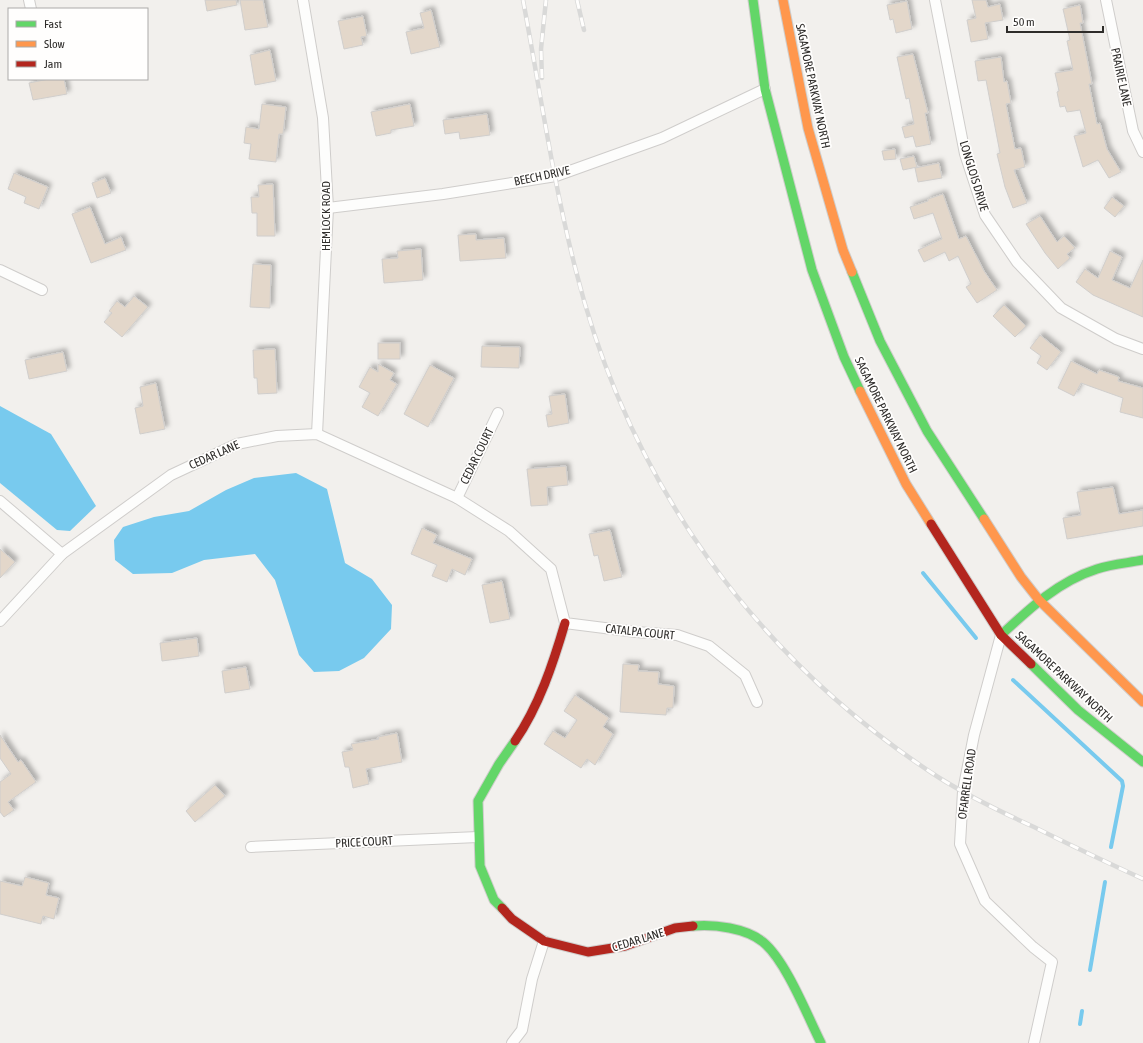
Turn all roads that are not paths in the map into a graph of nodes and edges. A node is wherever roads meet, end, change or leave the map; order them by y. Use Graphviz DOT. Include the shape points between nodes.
graph roads {
  1 [pos="303,0"];
  2 [pos="753,0"];
  3 [pos="783,0"];
  4 [pos="935,0"];
  5 [pos="1106,0"];
  6 [pos="765,89"];
  7 [pos="1143,152"];
  8 [pos="328,208"];
  9 [pos="0,270"];
  10 [pos="42,290"];
  11 [pos="1143,349"];
  12 [pos="498,413"];
  13 [pos="317,434"];
  14 [pos="457,498"];
  15 [pos="0,501"];
  16 [pos="62,554"];
  17 [pos="1143,560"];
  18 [pos="1039,600"];
  19 [pos="0,621"];
  20 [pos="565,623"];
  21 [pos="1001,635"];
  22 [pos="757,702"];
  23 [pos="1143,702"];
  24 [pos="1143,762"];
  25 [pos="478,837"];
  26 [pos="251,847"];
  27 [pos="544,941"];
  28 [pos="512,1043"];
  29 [pos="822,1043"];
  30 [pos="1034,1043"];
  1 -- 8 [label="street, HEMLOCK ROAD" via="323,118"];
  2 -- 6 [label="main road, SAGAMORE PARKWAY NORTH"];
  3 -- 18 [label="main road, SAGAMORE PARKWAY NORTH" via="808,128 843,250 880,341 927,431 1021,577"];
  4 -- 11 [label="street, LONGLOIS DRIVE" via="965,154 985,215 1017,262 1061,308 1116,339"];
  5 -- 7 [label="street, PRAIRIE LANE" via="1133,132"];
  6 -- 8 [label="street, BEECH DRIVE" via="662,138 556,176 443,194"];
  6 -- 21 [label="main road, SAGAMORE PARKWAY NORTH" via="812,270 844,357 906,484"];
  8 -- 13 [label="street, HEMLOCK ROAD"];
  9 -- 10 [label="street"];
  12 -- 14 [label="street, CEDAR COURT"];
  13 -- 14 [label="street, CEDAR LANE"];
  13 -- 16 [label="street, CEDAR LANE" via="277,436 237,444 171,475"];
  14 -- 20 [label="street, CEDAR LANE" via="509,531 551,569"];
  15 -- 16 [label="street"];
  16 -- 19 [label="street, CEDAR LANE"];
  17 -- 18 [label="main road" via="1097,569 1067,581"];
  18 -- 21 [label="main road"];
  18 -- 23 [label="main road, SAGAMORE PARKWAY NORTH"];
  20 -- 22 [label="street, CATALPA COURT" via="677,635 709,646 745,675"];
  20 -- 25 [label="main road, CEDAR LANE" via="552,667 525,726 499,764 478,802"];
  21 -- 24 [label="main road, SAGAMORE PARKWAY NORTH" via="1078,710"];
  21 -- 30 [label="street, OFARRELL ROAD" via="976,725 963,791 960,844 985,901 1052,962"];
  25 -- 26 [label="street, PRICE COURT"];
  25 -- 27 [label="main road, CEDAR LANE" via="480,866 494,900 512,919"];
  27 -- 28 [label="street" via="532,979 522,1030"];
  27 -- 29 [label="main road, CEDAR LANE" via="588,952 625,946 675,928 708,925 738,930 762,941 777,956"];
}
